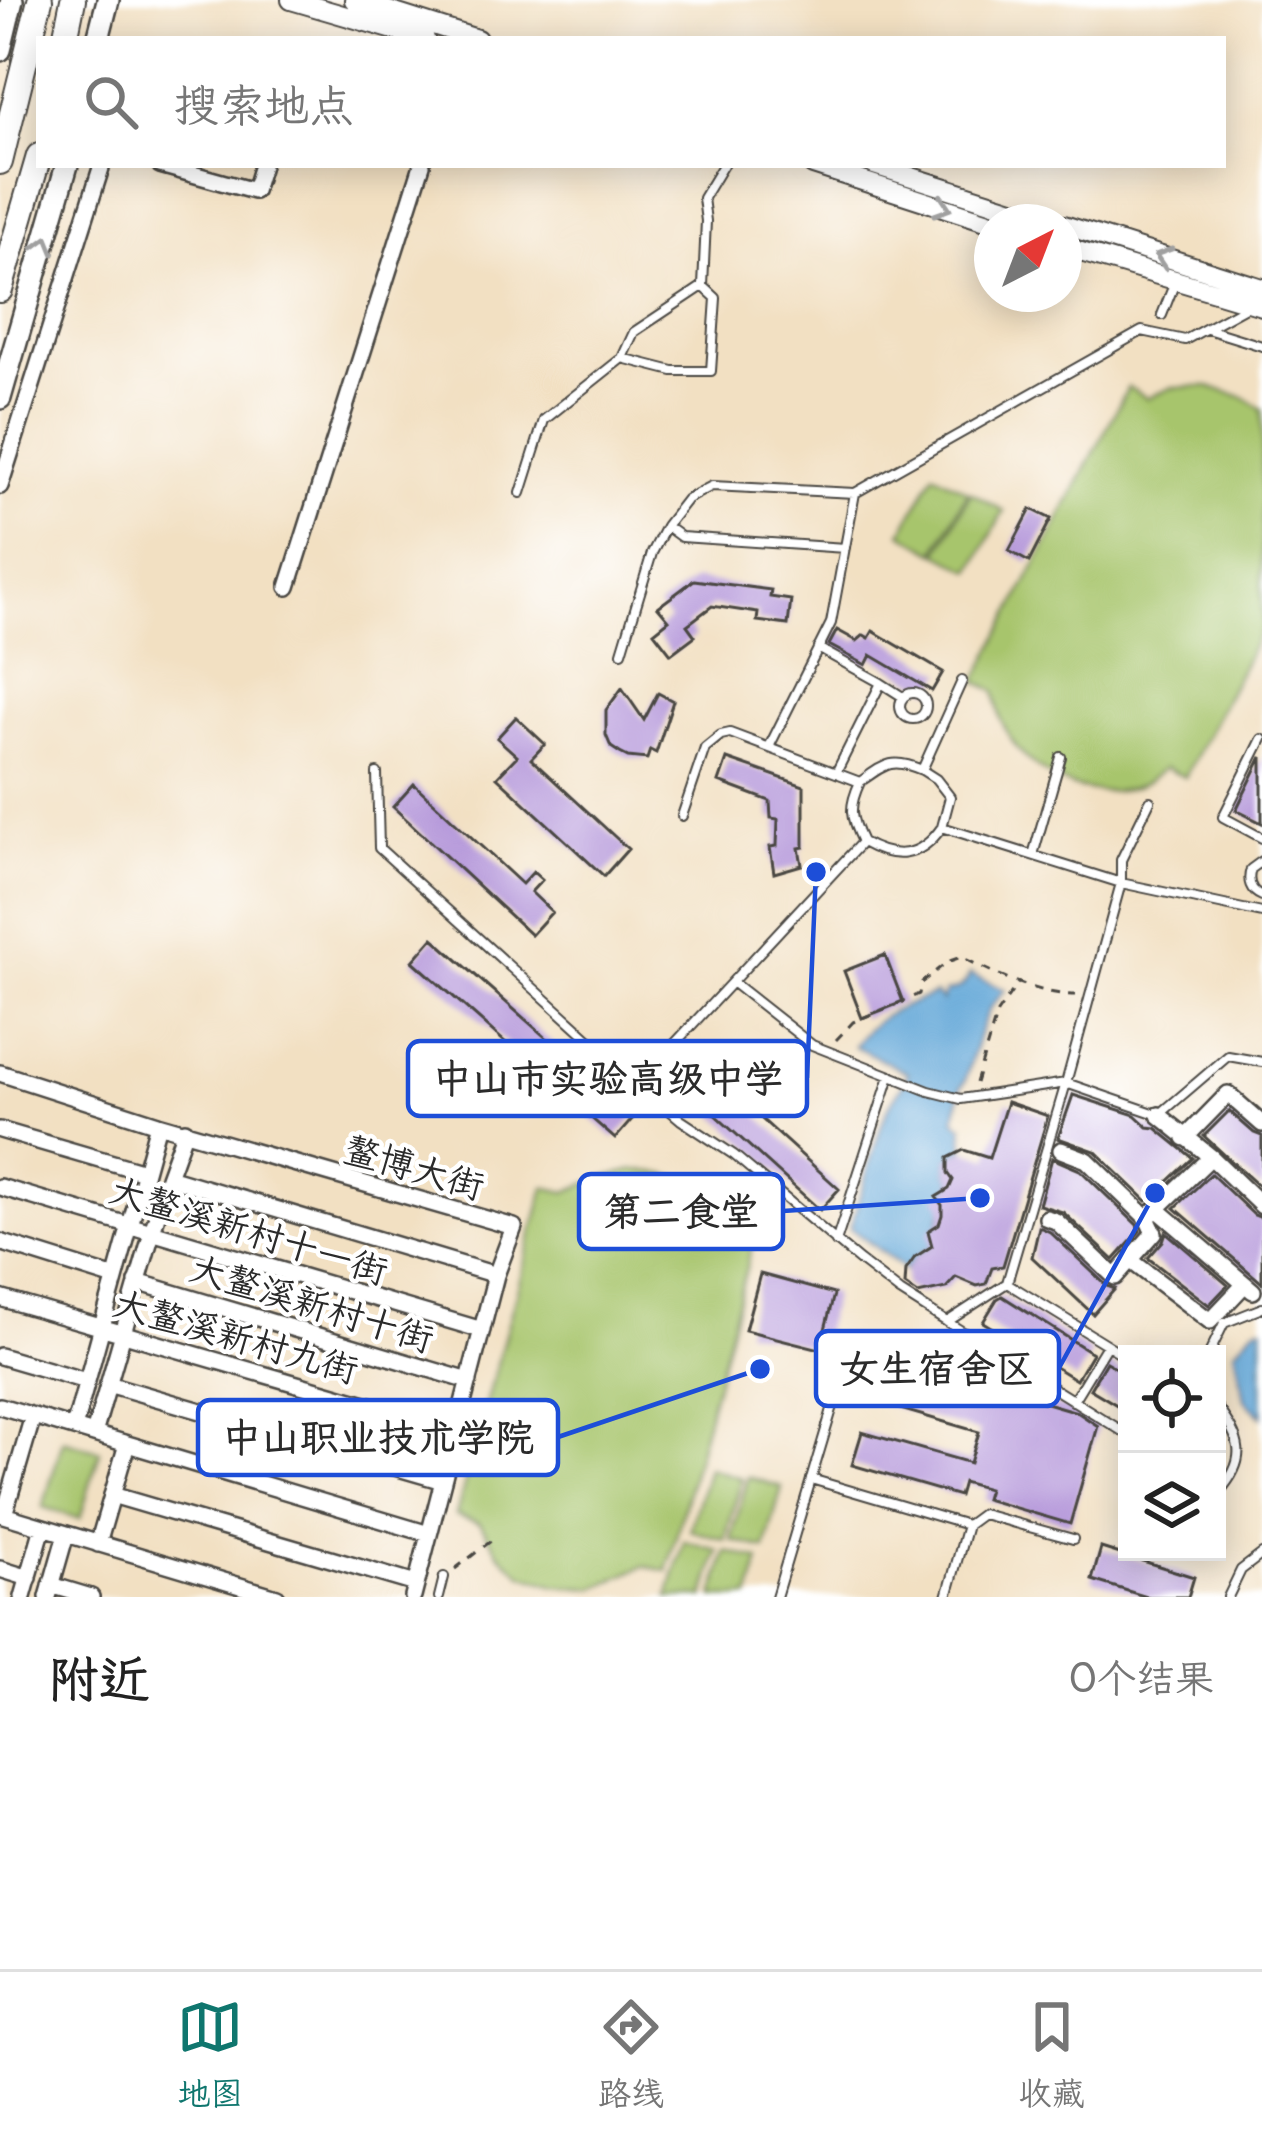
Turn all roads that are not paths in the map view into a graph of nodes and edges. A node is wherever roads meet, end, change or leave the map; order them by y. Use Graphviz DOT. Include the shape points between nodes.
graph roads {
  1 [pos="12,0"];
  2 [pos="40,0"];
  3 [pos="73,0"];
  4 [pos="108,0"];
  5 [pos="291,0"];
  6 [pos="354,0"];
  7 [pos="65,36"];
  8 [pos="99,36"];
  9 [pos="414,36"];
  10 [pos="462,36"];
  11 [pos="0,50"];
  12 [pos="0,162"];
  13 [pos="36,166"];
  14 [pos="102,168"];
  15 [pos="171,168"];
  16 [pos="261,168"];
  17 [pos="421,168"];
  18 [pos="721,168"];
  19 [pos="822,168"];
  20 [pos="883,168"];
  21 [pos="66,171"];
  22 [pos="94,193"];
  23 [pos="997,204"];
  24 [pos="974,218"];
  25 [pos="1082,232"];
  26 [pos="1082,252"];
  27 [pos="1175,280"];
  28 [pos="703,286"];
  29 [pos="0,290"];
  30 [pos="1258,299"];
  31 [pos="1162,315"];
  32 [pos="1207,329"];
  33 [pos="1262,346"];
  34 [pos="622,358"];
  35 [pos="0,398"];
  36 [pos="0,486"];
  37 [pos="520,493"];
  38 [pos="855,494"];
  39 [pos="666,526"];
  40 [pos="845,548"];
  41 [pos="288,587"];
  42 [pos="818,648"];
  43 [pos="622,652"];
  44 [pos="962,681"];
  45 [pos="881,683"];
  46 [pos="903,697"];
  47 [pos="924,712"];
  48 [pos="944,722"];
  49 [pos="1262,739"];
  50 [pos="769,747"];
  51 [pos="1061,758"];
  52 [pos="922,770"];
  53 [pos="377,772"];
  54 [pos="836,773"];
  55 [pos="860,782"];
  56 [pos="1150,801"];
  57 [pos="682,816"];
  58 [pos="942,827"];
  59 [pos="1262,838"];
  60 [pos="862,842"];
  61 [pos="1033,855"];
  62 [pos="1262,861"];
  63 [pos="1121,883"];
  64 [pos="1262,896"];
  65 [pos="1262,913"];
  66 [pos="732,982"];
  67 [pos="1262,1061"];
  68 [pos="0,1072"];
  69 [pos="890,1076"];
  70 [pos="638,1083"];
  71 [pos="1066,1084"];
  72 [pos="1159,1115"];
  73 [pos="158,1124"];
  74 [pos="1262,1124"];
  75 [pos="0,1130"];
  76 [pos="185,1130"];
  77 [pos="1185,1138"];
  78 [pos="1061,1150"];
  79 [pos="1211,1157"];
  80 [pos="144,1172"];
  81 [pos="168,1177"];
  82 [pos="0,1186"];
  83 [pos="1262,1205"];
  84 [pos="1152,1213"];
  85 [pos="1047,1218"];
  86 [pos="130,1225"];
  87 [pos="152,1232"];
  88 [pos="0,1242"];
  89 [pos="836,1242"];
  90 [pos="1130,1260"];
  91 [pos="496,1275"];
  92 [pos="115,1278"];
  93 [pos="137,1282"];
  94 [pos="1007,1283"];
  95 [pos="0,1298"];
  96 [pos="1262,1308"];
  97 [pos="947,1322"];
  98 [pos="102,1329"];
  99 [pos="482,1330"];
  100 [pos="123,1334"];
  101 [pos="853,1339"];
  102 [pos="1107,1345"];
  103 [pos="1213,1345"];
  104 [pos="1118,1352"];
  105 [pos="0,1355"];
  106 [pos="86,1381"];
  107 [pos="469,1381"];
  108 [pos="108,1384"];
  109 [pos="1073,1401"];
  110 [pos="0,1406"];
  111 [pos="33,1416"];
  112 [pos="1226,1420"];
  113 [pos="74,1428"];
  114 [pos="1118,1428"];
  115 [pos="456,1430"];
  116 [pos="94,1434"];
  117 [pos="128,1444"];
  118 [pos="0,1461"];
  119 [pos="18,1466"];
  120 [pos="811,1479"];
  121 [pos="443,1481"];
  122 [pos="1226,1483"];
  123 [pos="112,1495"];
  124 [pos="2,1515"];
  125 [pos="968,1525"];
  126 [pos="43,1527"];
  127 [pos="66,1534"];
  128 [pos="429,1534"];
  129 [pos="1073,1539"];
  130 [pos="98,1544"];
  131 [pos="1262,1554"];
  132 [pos="0,1569"];
  133 [pos="444,1577"];
  134 [pos="28,1578"];
  135 [pos="50,1591"];
  136 [pos="415,1591"];
  137 [pos="23,1597"];
  138 [pos="92,1597"];
  139 [pos="277,1597"];
  140 [pos="439,1597"];
  141 [pos="776,1597"];
  142 [pos="947,1597"];
  143 [pos="1228,1597"];
  1 -- 11 [label="main road"];
  2 -- 12 [label="highway"];
  3 -- 7 [label="highway"];
  4 -- 8 [label="main road"];
  5 -- 9 [label="street"];
  6 -- 10 [label="street"];
  13 -- 29 [label="highway"];
  14 -- 22 [label="street"];
  15 -- 16 [label="street" via="254,191"];
  17 -- 41 [label="street"];
  18 -- 28 [label="lane" via="703,198"];
  19 -- 24 [label="street, one-way"];
  20 -- 23 [label="street"];
  21 -- 22 [label="street"];
  35 -- 21 [label="main road, one-way"];
  22 -- 36 [label="street"];
  30 -- 25 [label="street, one-way"];
  26 -- 27 [label="street"];
  27 -- 30 [label="street"];
  27 -- 31 [label="lane"];
  28 -- 34 [label="lane" via="634,332"];
  28 -- 34 [label="lane" via="716,298 711,371"];
  30 -- 32 [label="lane"];
  32 -- 33 [label="lane"];
  32 -- 38 [label="lane" via="1185,340 1142,331"];
  34 -- 37 [label="lane" via="544,420"];
  38 -- 39 [label="lane" via="712,487 687,500"];
  38 -- 40 [label="lane"];
  39 -- 40 [label="lane" via="681,537"];
  39 -- 43 [label="lane"];
  40 -- 42 [label="lane" via="831,623"];
  42 -- 45 [label="lane"];
  42 -- 50 [label="lane"];
  44 -- 48 [label="lane"];
  45 -- 46 [label="lane"];
  45 -- 54 [label="lane"];
  46 -- 47 [label="lane" via="920,695"];
  46 -- 47 [label="lane" via="905,716"];
  47 -- 48 [label="lane"];
  48 -- 52 [label="lane"];
  49 -- 59 [label="lane" via="1223,817"];
  50 -- 54 [label="lane"];
  50 -- 57 [label="lane" via="721,735 705,748"];
  51 -- 61 [label="lane"];
  52 -- 55 [label="lane" via="885,764"];
  52 -- 58 [label="lane" via="950,797"];
  53 -- 70 [label="lane" via="379,848"];
  54 -- 55 [label="lane"];
  55 -- 60 [label="lane" via="851,802"];
  56 -- 63 [label="lane" via="1121,860"];
  58 -- 60 [label="lane" via="914,852 886,855"];
  58 -- 61 [label="lane"];
  60 -- 66 [label="lane"];
  61 -- 63 [label="lane"];
  62 -- 64 [label="lane" via="1249,880"];
  63 -- 65 [label="lane"];
  63 -- 71 [label="lane"];
  66 -- 69 [label="lane" via="812,1045"];
  66 -- 70 [label="lane"];
  67 -- 72 [label="lane" via="1228,1056"];
  68 -- 73 [label="street, 鳌博大街"];
  69 -- 71 [label="lane" via="961,1099"];
  69 -- 89 [label="lane"];
  70 -- 89 [label="lane"];
  71 -- 72 [label="lane"];
  71 -- 94 [label="lane"];
  72 -- 77 [label="street"];
  73 -- 76 [label="street, 鳌博大街"];
  73 -- 80 [label="street"];
  74 -- 77 [label="street" via="1228,1094"];
  75 -- 80 [label="street"];
  76 -- 81 [label="street"];
  76 -- 91 [label="street, 鳌博大街" via="514,1227"];
  77 -- 79 [label="street"];
  78 -- 84 [label="street" via="1087,1160"];
  79 -- 83 [label="street"];
  79 -- 84 [label="street"];
  80 -- 86 [label="street"];
  81 -- 87 [label="street"];
  81 -- 91 [label="street"];
  82 -- 86 [label="street, 大鳌溪新村十一街"];
  84 -- 90 [label="street" via="1154,1233"];
  84 -- 90 [label="street" via="1249,1287 1210,1321"];
  85 -- 90 [label="street" via="1114,1276"];
  86 -- 87 [label="street, 大鳌溪新村十一街"];
  86 -- 92 [label="street"];
  87 -- 93 [label="street"];
  87 -- 99 [label="street, 大鳌溪新村十一街"];
  88 -- 92 [label="street"];
  89 -- 97 [label="lane"];
  91 -- 99 [label="street, 鳌博大街"];
  92 -- 98 [label="street"];
  93 -- 100 [label="street"];
  93 -- 107 [label="street, 大鳌溪新村十街"];
  94 -- 97 [label="lane"];
  94 -- 102 [label="lane"];
  95 -- 98 [label="street, 大鳌溪新村九街"];
  96 -- 103 [label="lane" via="1224,1323"];
  97 -- 109 [label="lane"];
  98 -- 100 [label="street, 大鳌溪新村九街"];
  98 -- 106 [label="street"];
  99 -- 107 [label="street, 鳌博大街"];
  100 -- 108 [label="street"];
  100 -- 115 [label="street, 大鳌溪新村九街"];
  101 -- 120 [label="lane"];
  102 -- 104 [label="lane"];
  102 -- 109 [label="lane"];
  105 -- 106 [label="street"];
  106 -- 113 [label="street"];
  107 -- 115 [label="street, 鳌博大街"];
  108 -- 116 [label="street"];
  108 -- 121 [label="street"];
  109 -- 114 [label="lane"];
  110 -- 111 [label="street"];
  111 -- 113 [label="street"];
  111 -- 119 [label="street"];
  112 -- 122 [label="lane" via="1239,1457"];
  113 -- 116 [label="street"];
  115 -- 121 [label="street, 鳌博大街"];
  116 -- 117 [label="street"];
  117 -- 123 [label="street"];
  117 -- 128 [label="street"];
  118 -- 119 [label="street"];
  119 -- 124 [label="street"];
  120 -- 125 [label="lane"];
  120 -- 141 [label="lane"];
  121 -- 128 [label="street, 鳌博大街"];
  123 -- 130 [label="street"];
  123 -- 136 [label="street"];
  124 -- 126 [label="street"];
  125 -- 129 [label="lane" via="982,1514"];
  125 -- 142 [label="lane"];
  126 -- 127 [label="street"];
  126 -- 134 [label="street"];
  127 -- 130 [label="street"];
  127 -- 135 [label="street"];
  128 -- 136 [label="street, 鳌博大街"];
  130 -- 139 [label="street"];
  131 -- 143 [label="lane" via="1241,1570"];
  132 -- 134 [label="street"];
  133 -- 140 [label="lane"];
  134 -- 137 [label="street"];
  135 -- 138 [label="street"];
}
